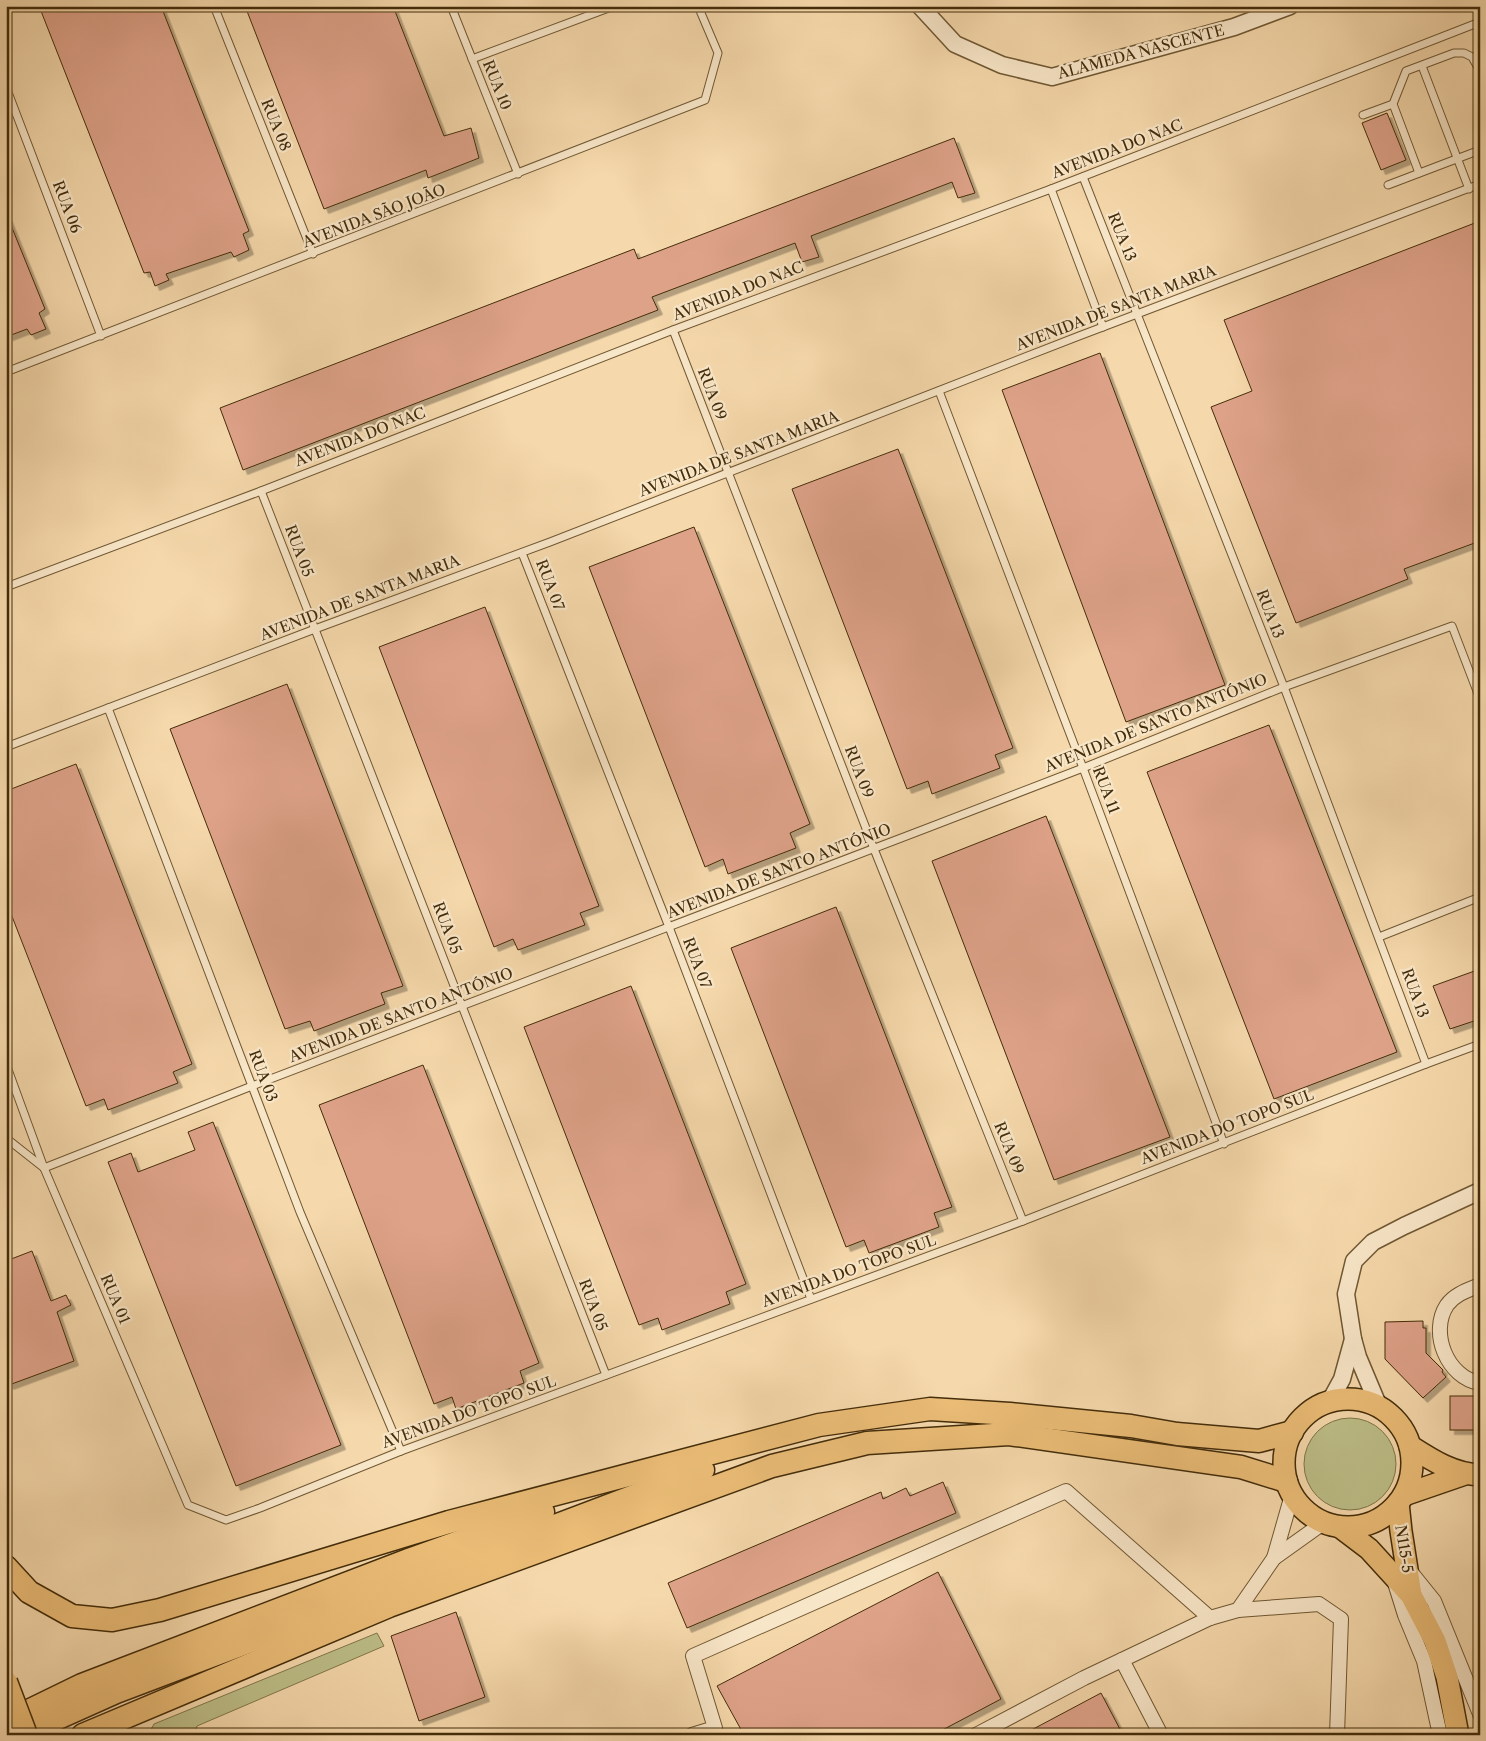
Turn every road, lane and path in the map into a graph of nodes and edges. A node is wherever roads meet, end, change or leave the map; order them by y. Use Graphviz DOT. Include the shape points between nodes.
graph roads {
  1 [pos="214,6"];
  2 [pos="450,6"];
  3 [pos="614,6"];
  4 [pos="698,6"];
  5 [pos="920,6"];
  6 [pos="1290,6"];
  7 [pos="1480,22"];
  8 [pos="472,59"];
  9 [pos="1422,66"];
  10 [pos="1480,71"];
  11 [pos="6,87"];
  12 [pos="1393,104"];
  13 [pos="1363,115"];
  14 [pos="1480,150"];
  15 [pos="1457,158"];
  16 [pos="1419,173"];
  17 [pos="518,174"];
  18 [pos="1083,177"];
  19 [pos="1480,184"];
  20 [pos="1388,185"];
  21 [pos="1051,189"];
  22 [pos="1469,189"];
  23 [pos="313,254"];
  24 [pos="1138,314"];
  25 [pos="1103,327"];
  26 [pos="673,330"];
  27 [pos="102,336"];
  28 [pos="6,372"];
  29 [pos="939,391"];
  30 [pos="727,472"];
  31 [pos="261,491"];
  32 [pos="522,552"];
  33 [pos="6,587"];
  34 [pos="315,629"];
  35 [pos="1284,686"];
  36 [pos="1480,699"];
  37 [pos="108,708"];
  38 [pos="6,746"];
  39 [pos="1083,768"];
  40 [pos="874,849"];
  41 [pos="1480,897"];
  42 [pos="669,927"];
  43 [pos="1379,938"];
  44 [pos="462,1006"];
  45 [pos="1480,1044"];
  46 [pos="6,1064"];
  47 [pos="1426,1064"];
  48 [pos="252,1086"];
  49 [pos="6,1138"];
  50 [pos="1224,1144"];
  51 [pos="44,1168"];
  52 [pos="1480,1191"];
  53 [pos="1023,1221"];
  54 [pos="1480,1285"];
  55 [pos="811,1299"];
  56 [pos="1353,1339"];
  57 [pos="606,1375"];
  58 [pos="1480,1383"];
  59 [pos="1330,1402"];
  60 [pos="1379,1407"];
  61 [pos="1010,1414"];
  62 [pos="1292,1432"];
  63 [pos="1410,1446"];
  64 [pos="401,1451"];
  65 [pos="690,1460"];
  66 [pos="1473,1474"];
  67 [pos="1289,1488"];
  68 [pos="1401,1499"];
  69 [pos="226,1520"];
  70 [pos="1332,1525"];
  71 [pos="1274,1558"];
  72 [pos="6,1567"];
  73 [pos="1400,1572"];
  74 [pos="1238,1610"];
  75 [pos="1210,1618"];
  76 [pos="1122,1660"];
  77 [pos="6,1682"];
  78 [pos="1480,1714"];
  79 [pos="6,1722"];
  80 [pos="84,1734"];
  81 [pos="20,1735"];
  82 [pos="26,1735"];
  83 [pos="692,1735"];
  84 [pos="976,1735"];
  85 [pos="1160,1735"];
  86 [pos="1337,1735"];
  87 [pos="1440,1735"];
  88 [pos="1458,1735"];
  1 -- 23 [label="lane, RUA 08"];
  2 -- 8 [label="lane, RUA 10"];
  3 -- 8 [label="lane"];
  4 -- 17 [label="lane, AVENIDA SÃO JOÃO" via="718,53 705,100"];
  5 -- 6 [label="street, ALAMEDA NASCENTE" via="955,44 1002,65 1052,78 1234,27"];
  7 -- 18 [label="lane, AVENIDA DO NAC"];
  8 -- 17 [label="lane, RUA 10"];
  9 -- 10 [label="lane" via="1454,53 1464,53 1472,57"];
  9 -- 12 [label="lane" via="1406,71"];
  9 -- 15 [label="lane"];
  11 -- 27 [label="lane, RUA 06"];
  12 -- 13 [label="lane"];
  12 -- 16 [label="lane"];
  14 -- 15 [label="lane"];
  15 -- 16 [label="lane"];
  15 -- 22 [label="lane"];
  16 -- 20 [label="lane"];
  17 -- 23 [label="lane, AVENIDA SÃO JOÃO"];
  18 -- 21 [label="lane, AVENIDA DO NAC"];
  18 -- 24 [label="lane, RUA 13"];
  19 -- 22 [label="lane, AVENIDA DE SANTA MARIA"];
  21 -- 25 [label="lane"];
  21 -- 26 [label="lane, AVENIDA DO NAC"];
  22 -- 24 [label="lane, AVENIDA DE SANTA MARIA"];
  23 -- 27 [label="lane, AVENIDA SÃO JOÃO"];
  24 -- 25 [label="lane, AVENIDA DE SANTA MARIA"];
  24 -- 35 [label="lane, RUA 13"];
  25 -- 29 [label="lane, AVENIDA DE SANTA MARIA"];
  26 -- 30 [label="lane, RUA 09"];
  26 -- 31 [label="lane, AVENIDA DO NAC"];
  27 -- 28 [label="lane, AVENIDA SÃO JOÃO"];
  29 -- 30 [label="lane, AVENIDA DE SANTA MARIA"];
  29 -- 39 [label="lane, RUA 11"];
  30 -- 32 [label="lane, AVENIDA DE SANTA MARIA"];
  30 -- 40 [label="lane, RUA 09"];
  31 -- 33 [label="lane, AVENIDA DO NAC"];
  31 -- 34 [label="lane, RUA 05"];
  32 -- 34 [label="lane, AVENIDA DE SANTA MARIA"];
  32 -- 42 [label="lane, RUA 07"];
  34 -- 37 [label="lane, AVENIDA DE SANTA MARIA"];
  34 -- 44 [label="lane, RUA 05"];
  35 -- 36 [label="lane, AVENIDA DE SANTO ANTÓNIO" via="1452,626"];
  35 -- 39 [label="lane, AVENIDA DE SANTO ANTÓNIO"];
  35 -- 43 [label="lane, RUA 13"];
  37 -- 38 [label="lane, AVENIDA DE SANTA MARIA"];
  37 -- 48 [label="lane, RUA 03"];
  39 -- 40 [label="lane, AVENIDA DE SANTO ANTÓNIO"];
  39 -- 50 [label="lane, RUA 11"];
  40 -- 42 [label="lane, AVENIDA DE SANTO ANTÓNIO"];
  40 -- 53 [label="lane, RUA 09"];
  41 -- 43 [label="lane"];
  42 -- 44 [label="lane, AVENIDA DE SANTO ANTÓNIO"];
  42 -- 55 [label="lane, RUA 07"];
  43 -- 47 [label="lane, RUA 13"];
  44 -- 48 [label="lane, AVENIDA DE SANTO ANTÓNIO"];
  44 -- 57 [label="lane, RUA 05"];
  45 -- 47 [label="lane, AVENIDA DO TOPO SUL"];
  46 -- 51 [label="lane, RUA 01"];
  47 -- 50 [label="lane, AVENIDA DO TOPO SUL"];
  48 -- 51 [label="lane, AVENIDA DE SANTO ANTÓNIO"];
  48 -- 64 [label="lane, RUA 03" via="300,1212"];
  49 -- 51 [label="lane"];
  50 -- 53 [label="lane, AVENIDA DO TOPO SUL"];
  51 -- 69 [label="lane, RUA 01" via="188,1505"];
  52 -- 56 [label="street" via="1373,1242 1354,1261 1346,1294"];
  53 -- 55 [label="lane, AVENIDA DO TOPO SUL"];
  54 -- 58 [label="street" via="1456,1295 1446,1307 1440,1323 1442,1347 1452,1367 1468,1380"];
  55 -- 57 [label="lane, AVENIDA DO TOPO SUL"];
  56 -- 59 [label="street" via="1342,1379"];
  56 -- 60 [label="street"];
  57 -- 64 [label="lane, AVENIDA DO TOPO SUL"];
  59 -- 60 [label="main road" via="1347,1399"];
  59 -- 62 [label="main road" via="1302,1418"];
  60 -- 63 [label="main road" via="1393,1417"];
  61 -- 62 [label="highway" via="1259,1441"];
  61 -- 65 [label="highway" via="930,1409 893,1414 819,1425"];
  61 -- 81 [label="highway" via="919,1420 816,1435 726,1461 116,1692"];
  62 -- 67 [label="main road" via="1285,1447 1283,1464"];
  63 -- 66 [label="main road" via="1438,1463"];
  63 -- 68 [label="main road" via="1410,1479"];
  64 -- 69 [label="lane, AVENIDA DO TOPO SUL"];
  65 -- 72 [label="highway" via="449,1522 160,1610 112,1620 72,1616 29,1592"];
  65 -- 79 [label="highway" via="411,1559 109,1674"];
  66 -- 68 [label="main road"];
  67 -- 70 [label="main road" via="1305,1511"];
  67 -- 71 [label="street"];
  67 -- 80 [label="highway" via="1241,1467 1009,1434 866,1443 772,1466 389,1606"];
  68 -- 70 [label="main road" via="1382,1518 1362,1526"];
  68 -- 73 [label="main road, N115-5"];
  70 -- 71 [label="street"];
  70 -- 73 [label="main road"];
  71 -- 74 [label="street"];
  73 -- 78 [label="street" via="1434,1601"];
  73 -- 87 [label="street" via="1404,1615 1424,1660"];
  73 -- 88 [label="main road" via="1435,1641 1447,1677"];
  74 -- 75 [label="street"];
  74 -- 86 [label="street" via="1318,1604 1342,1619"];
  75 -- 76 [label="street"];
  75 -- 83 [label="street" via="1066,1491 693,1656 715,1728"];
  76 -- 84 [label="street"];
  76 -- 85 [label="street"];
  77 -- 82 [label="highway, bridge"];
}
